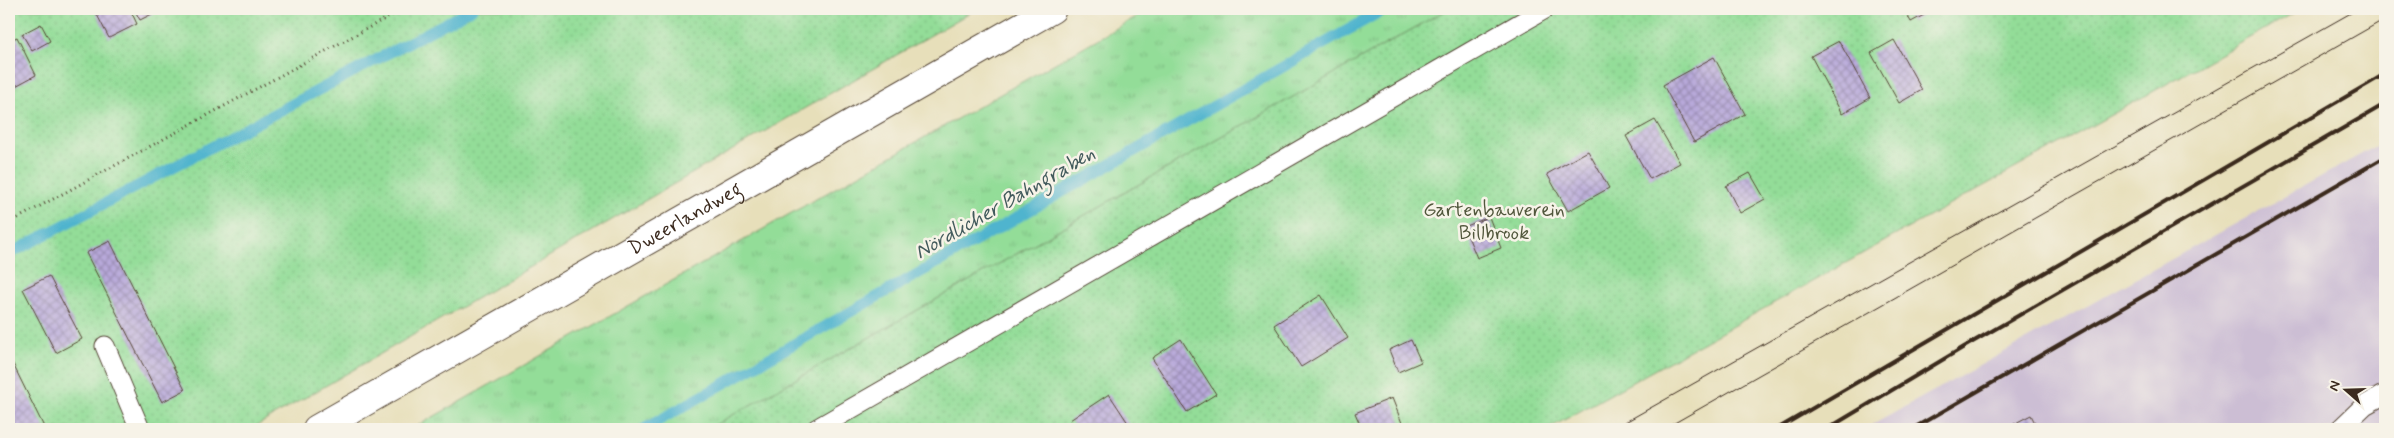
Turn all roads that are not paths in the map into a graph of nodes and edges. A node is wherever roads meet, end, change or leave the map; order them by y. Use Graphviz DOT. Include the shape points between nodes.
graph roads {
  1 [pos="1052,9"];
  2 [pos="1545,9"];
  3 [pos="105,346"];
  4 [pos="2385,394"];
  5 [pos="140,429"];
  6 [pos="317,429"];
  7 [pos="816,429"];
  8 [pos="2340,429"];
  1 -- 6 [label="street, Dweerlandweg"];
  2 -- 7 [label="lane"];
  3 -- 5 [label="lane"];
  4 -- 8 [label="lane" via="2365,405"];
}
